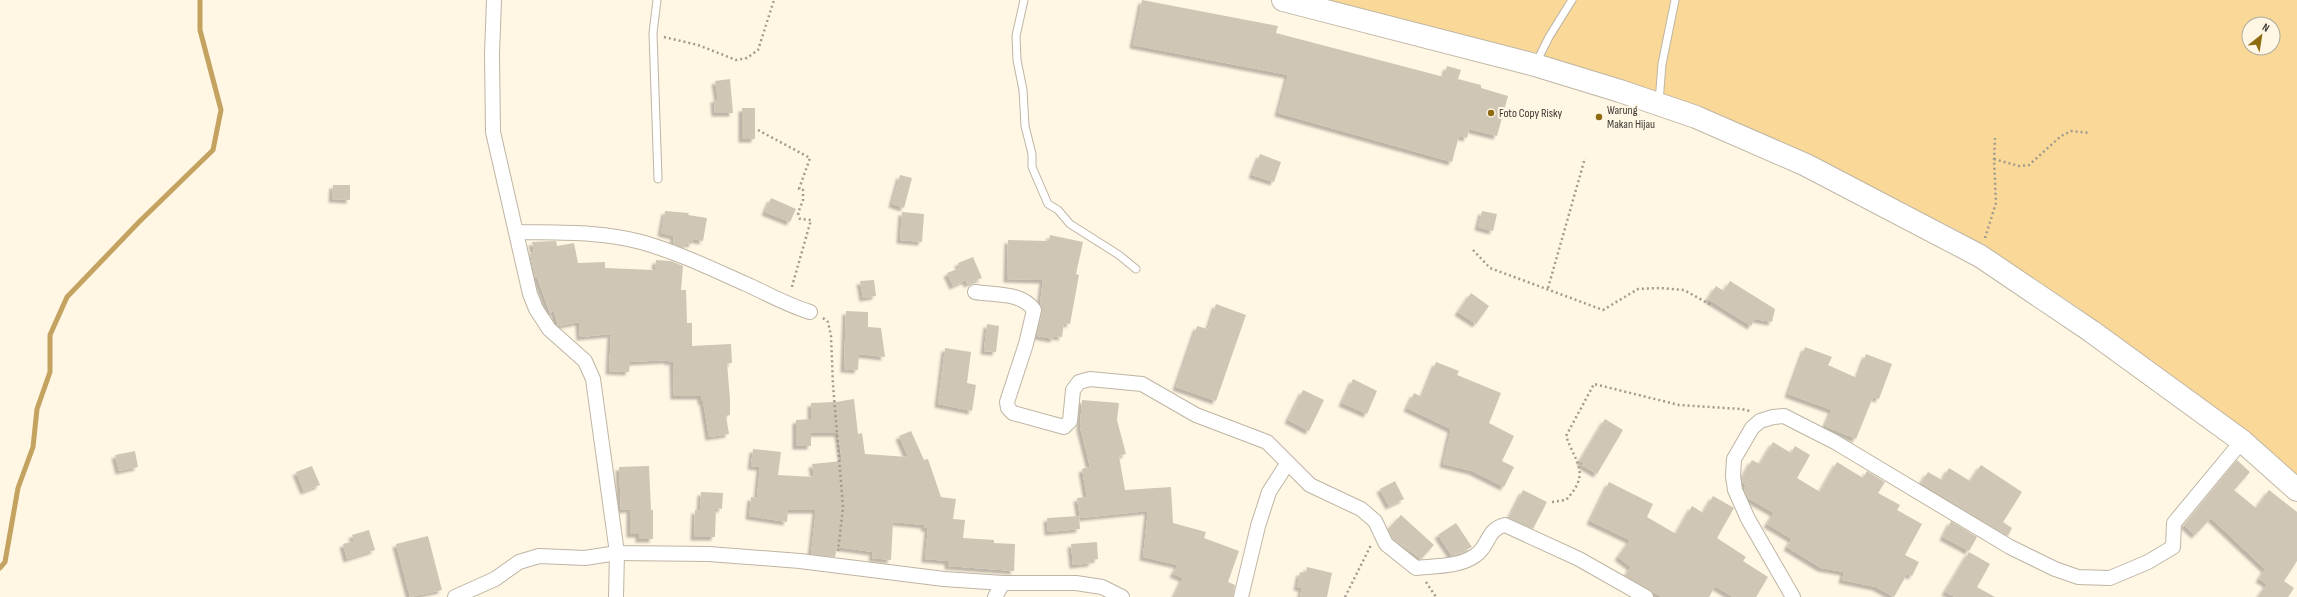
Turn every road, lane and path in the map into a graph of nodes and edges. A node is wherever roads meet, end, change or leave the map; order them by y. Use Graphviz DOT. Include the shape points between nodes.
graph roads {
  1 [pos="494,0"];
  2 [pos="656,0"];
  3 [pos="774,0"];
  4 [pos="1024,0"];
  5 [pos="1283,0"];
  6 [pos="1572,0"];
  7 [pos="1676,0"];
  8 [pos="653,33"];
  9 [pos="1535,65"];
  10 [pos="1659,104"];
  11 [pos="758,130"];
  12 [pos="2090,133"];
  13 [pos="1996,138"];
  14 [pos="1585,158"];
  15 [pos="1994,159"];
  16 [pos="658,179"];
  17 [pos="517,232"];
  18 [pos="1473,250"];
  19 [pos="1980,256"];
  20 [pos="1136,269"];
  21 [pos="1548,288"];
  22 [pos="975,292"];
  23 [pos="788,305"];
  24 [pos="1711,305"];
  25 [pos="810,312"];
  26 [pos="1773,417"];
  27 [pos="2242,441"];
  28 [pos="1287,464"];
  29 [pos="2297,490"];
  30 [pos="1552,502"];
  31 [pos="1380,532"];
  32 [pos="617,553"];
  33 [pos="836,567"];
  34 [pos="1003,584"];
  35 [pos="455,597"];
  36 [pos="616,597"];
  37 [pos="995,597"];
  38 [pos="1122,597"];
  39 [pos="1241,597"];
  40 [pos="1345,597"];
  41 [pos="1646,597"];
  42 [pos="1793,597"];
  1 -- 17 [label="street" via="493,132"];
  2 -- 8 [label="lane"];
  3 -- 8 [label="path" via="758,50 747,58 736,60 705,47"];
  4 -- 20 [label="lane" via="1016,36 1017,60 1032,167 1048,204 1058,210 1070,224"];
  5 -- 9 [label="highway"];
  6 -- 9 [label="lane"];
  7 -- 10 [label="lane" via="1662,64"];
  8 -- 16 [label="lane"];
  9 -- 10 [label="highway"];
  10 -- 19 [label="highway" via="1696,117 1806,165"];
  11 -- 23 [label="path" via="810,158 799,189 802,190 803,200 798,213 800,219 811,220"];
  12 -- 15 [label="path" via="2071,131 2061,136 2029,165 2019,166"];
  13 -- 15 [label="path"];
  14 -- 21 [label="path"];
  15 -- 19 [label="path" via="1996,203"];
  17 -- 23 [label="street" via="578,233 641,242 746,284"];
  17 -- 32 [label="street" via="530,294 536,309 549,329 585,361 592,380"];
  18 -- 21 [label="path" via="1490,268"];
  19 -- 27 [label="highway" via="2091,331"];
  21 -- 24 [label="path" via="1577,302 1603,310 1638,289 1684,290"];
  22 -- 28 [label="street" via="1021,299 1029,303 1034,310 1007,402 1013,413 1064,427 1070,421 1073,390 1079,382 1090,379 1142,384 1196,415 1267,442 1278,450"];
  23 -- 25 [label="street"];
  25 -- 33 [label="path" via="828,322 832,336 833,393 843,507"];
  26 -- 27 [label="street" via="1784,416 1834,442 2010,547 2078,577 2110,578 2148,562 2173,547 2174,523"];
  26 -- 30 [label="path" via="1742,409 1679,405 1594,384 1566,436 1576,455 1581,473 1579,483 1566,500"];
  26 -- 42 [label="street" via="1760,421 1752,428 1734,459 1735,490 1748,519"];
  27 -- 29 [label="highway"];
  28 -- 31 [label="street" via="1310,485 1361,509 1375,521"];
  28 -- 39 [label="street" via="1269,492"];
  31 -- 40 [label="path" via="1366,553"];
  31 -- 41 [label="street" via="1386,544 1416,568 1463,562 1477,554 1493,530 1499,526 1510,526 1579,559"];
  32 -- 33 [label="street" via="709,554 800,561"];
  32 -- 35 [label="street" via="585,558 539,556 519,562 495,579"];
  32 -- 36 [label="street"];
  33 -- 34 [label="street"];
  34 -- 37 [label="street"];
  34 -- 38 [label="street" via="1090,584"];
}
